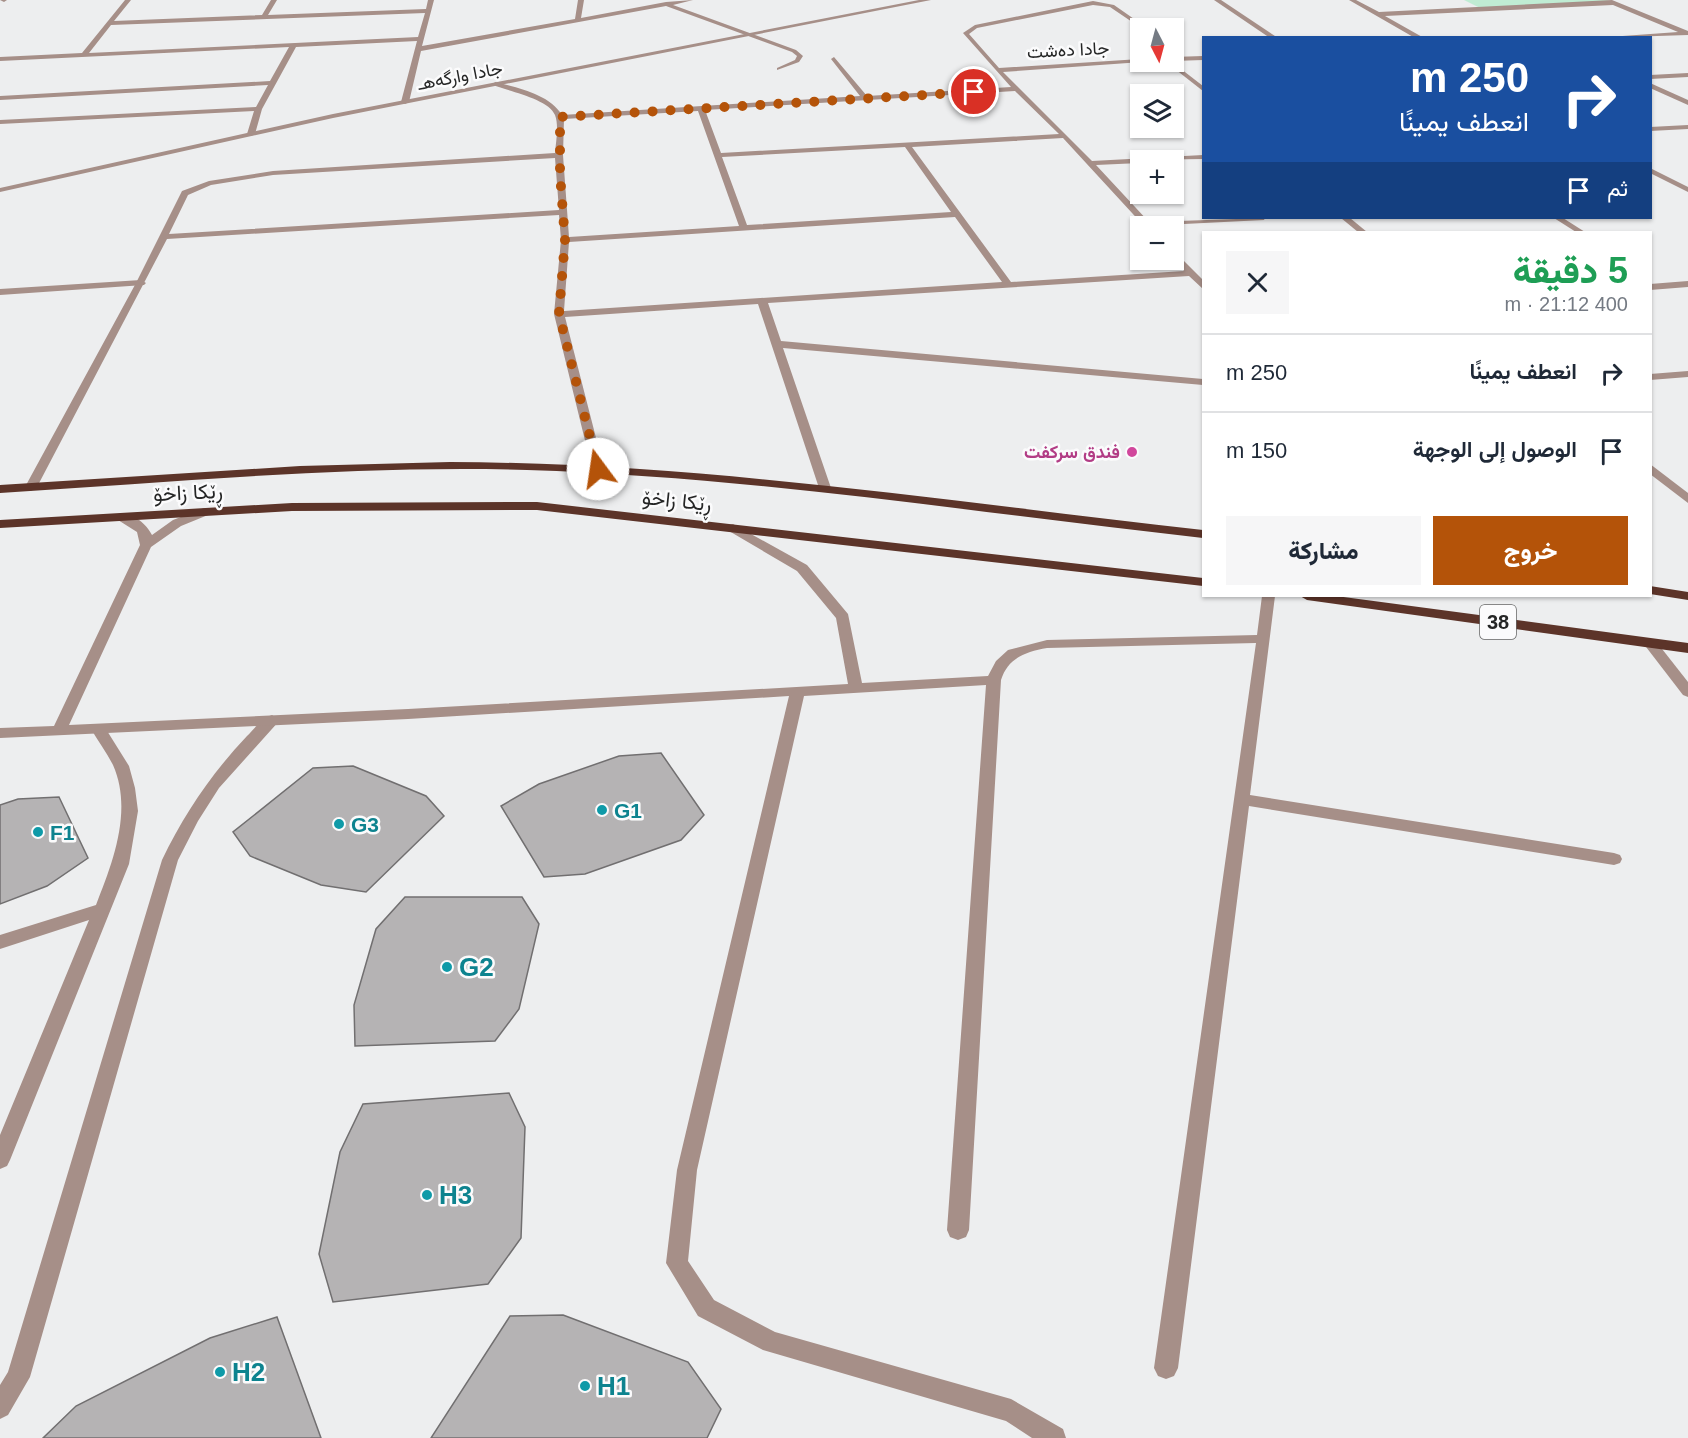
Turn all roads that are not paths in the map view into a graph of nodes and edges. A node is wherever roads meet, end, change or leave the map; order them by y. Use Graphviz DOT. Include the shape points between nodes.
graph roads {
  1 [pos="128,0"];
  2 [pos="274,0"];
  3 [pos="431,0"];
  4 [pos="581,0"];
  5 [pos="690,0"];
  6 [pos="928,0"];
  7 [pos="1217,0"];
  8 [pos="1352,0"];
  9 [pos="1464,0"];
  10 [pos="1607,0"];
  11 [pos="1614,3"];
  12 [pos="666,4"];
  13 [pos="1482,9"];
  14 [pos="428,11"];
  15 [pos="1380,14"];
  16 [pos="264,17"];
  17 [pos="1130,18"];
  18 [pos="578,21"];
  19 [pos="112,23"];
  20 [pos="1688,33"];
  21 [pos="751,35"];
  22 [pos="1272,36"];
  23 [pos="1418,36"];
  24 [pos="1634,36"];
  25 [pos="421,39"];
  26 [pos="293,46"];
  27 [pos="419,49"];
  28 [pos="84,55"];
  29 [pos="1184,56"];
  30 [pos="1184,58"];
  31 [pos="1187,58"];
  32 [pos="1202,58"];
  33 [pos="0,59"];
  34 [pos="834,59"];
  35 [pos="1130,62"];
  36 [pos="779,69"];
  37 [pos="997,70"];
  38 [pos="1182,72"];
  39 [pos="1688,75"];
  40 [pos="1652,77"];
  41 [pos="271,83"];
  42 [pos="495,84"];
  43 [pos="1652,86"];
  44 [pos="1202,88"];
  45 [pos="1017,89"];
  46 [pos="0,98"];
  47 [pos="866,99"];
  48 [pos="405,102"];
  49 [pos="1688,103"];
  50 [pos="258,109"];
  51 [pos="701,109"];
  52 [pos="560,117"];
  53 [pos="0,122"];
  54 [pos="1688,127"];
  55 [pos="1652,129"];
  56 [pos="251,134"];
  57 [pos="1065,136"];
  58 [pos="907,145"];
  59 [pos="559,155"];
  60 [pos="718,155"];
  61 [pos="1202,157"];
  62 [pos="1090,163"];
  63 [pos="1652,171"];
  64 [pos="0,190"];
  65 [pos="1688,190"];
  66 [pos="561,212"];
  67 [pos="957,214"];
  68 [pos="1139,216"];
  69 [pos="1247,219"];
  70 [pos="1346,219"];
  71 [pos="1560,219"];
  72 [pos="1184,223"];
  73 [pos="744,228"];
  74 [pos="1362,231"];
  75 [pos="1579,231"];
  76 [pos="162,237"];
  77 [pos="565,240"];
  78 [pos="1184,265"];
  79 [pos="1191,273"];
  80 [pos="1652,278"];
  81 [pos="141,283"];
  82 [pos="1688,284"];
  83 [pos="1009,285"];
  84 [pos="1202,285"];
  85 [pos="1663,286"];
  86 [pos="1652,287"];
  87 [pos="0,292"];
  88 [pos="762,300"];
  89 [pos="559,314"];
  90 [pos="778,344"];
  91 [pos="1688,374"];
  92 [pos="1652,377"];
  93 [pos="1202,382"];
  94 [pos="598,469"];
  95 [pos="1652,470"];
  96 [pos="31,487"];
  97 [pos="825,488"];
  98 [pos="0,489"];
  99 [pos="1688,498"];
  100 [pos="204,512"];
  101 [pos="122,517"];
  102 [pos="0,524"];
  103 [pos="733,528"];
  104 [pos="1202,534"];
  105 [pos="146,545"];
  106 [pos="1202,582"];
  107 [pos="1652,590"];
  108 [pos="1688,596"];
  109 [pos="1269,597"];
  110 [pos="1314,597"];
  111 [pos="1263,639"];
  112 [pos="1650,643"];
  113 [pos="1688,648"];
  114 [pos="994,680"];
  115 [pos="856,688"];
  116 [pos="798,691"];
  117 [pos="1688,692"];
  118 [pos="273,720"];
  119 [pos="99,729"];
  120 [pos="59,731"];
  121 [pos="0,732"];
  122 [pos="1242,799"];
  123 [pos="1614,858"];
  124 [pos="102,909"];
  125 [pos="0,942"];
  126 [pos="2,1149"];
  127 [pos="958,1230"];
  128 [pos="1166,1368"];
  129 [pos="0,1407"];
  130 [pos="1054,1438"];
  1 -- 19 [label="street"];
  2 -- 16 [label="street"];
  3 -- 14 [label="street"];
  4 -- 18 [label="street"];
  5 -- 12 [label="street"];
  6 -- 21 [label="street, جادا وارگه‌هـ"];
  7 -- 22 [label="street"];
  8 -- 15 [label="street"];
  9 -- 13 [label="street"];
  10 -- 11 [label="street"];
  11 -- 13 [label="street"];
  11 -- 20 [label="street"];
  12 -- 18 [label="street"];
  12 -- 21 [label="street"];
  13 -- 15 [label="street"];
  14 -- 16 [label="street"];
  14 -- 25 [label="street"];
  15 -- 23 [label="street"];
  16 -- 19 [label="street"];
  17 -- 37 [label="street" via="1112,6 1093,3 966,31 966,36"];
  18 -- 27 [label="street"];
  19 -- 28 [label="street"];
  20 -- 24 [label="street"];
  21 -- 36 [label="street" via="800,56"];
  21 -- 42 [label="street, جادا وارگه‌هـ"];
  25 -- 26 [label="street"];
  25 -- 27 [label="street"];
  26 -- 28 [label="street"];
  26 -- 41 [label="street"];
  27 -- 48 [label="street"];
  28 -- 33 [label="street"];
  29 -- 31 [label="street"];
  30 -- 31 [label="street"];
  31 -- 32 [label="street"];
  34 -- 47 [label="street"];
  35 -- 37 [label="street, جادا دەشت"];
  37 -- 45 [label="street"];
  38 -- 44 [label="street"];
  39 -- 40 [label="street"];
  41 -- 46 [label="street"];
  41 -- 50 [label="street"];
  42 -- 48 [label="street, جادا وارگه‌هـ"];
  42 -- 52 [label="street" via="541,99"];
  43 -- 49 [label="street"];
  45 -- 47 [label="street"];
  45 -- 57 [label="street"];
  47 -- 51 [label="street"];
  48 -- 56 [label="street, جادا وارگه‌هـ"];
  50 -- 53 [label="street"];
  50 -- 56 [label="street"];
  51 -- 52 [label="street"];
  51 -- 60 [label="street"];
  52 -- 59 [label="street"];
  54 -- 55 [label="street"];
  56 -- 64 [label="street, جادا وارگه‌هـ"];
  57 -- 58 [label="street"];
  57 -- 62 [label="street"];
  58 -- 60 [label="street"];
  58 -- 67 [label="street"];
  59 -- 66 [label="street"];
  59 -- 76 [label="street" via="273,172 228,179 185,193"];
  60 -- 73 [label="street"];
  61 -- 62 [label="street"];
  62 -- 68 [label="street"];
  63 -- 65 [label="street"];
  66 -- 76 [label="street"];
  66 -- 77 [label="street"];
  67 -- 73 [label="street"];
  67 -- 83 [label="street"];
  69 -- 72 [label="street"];
  70 -- 74 [label="street"];
  71 -- 75 [label="street"];
  73 -- 77 [label="street"];
  76 -- 81 [label="street"];
  77 -- 89 [label="street"];
  78 -- 79 [label="street"];
  79 -- 83 [label="street"];
  79 -- 84 [label="street"];
  80 -- 85 [label="street"];
  81 -- 87 [label="street"];
  81 -- 96 [label="street"];
  82 -- 85 [label="street"];
  83 -- 88 [label="street"];
  85 -- 86 [label="street"];
  88 -- 89 [label="street"];
  88 -- 90 [label="street"];
  89 -- 94 [label="street"];
  90 -- 93 [label="street"];
  90 -- 97 [label="street"];
  91 -- 92 [label="street"];
  94 -- 96 [label="highway, ڕێکا زاخۆ" via="473,466 250,473"];
  94 -- 97 [label="highway, ڕێکا زاخۆ"];
  95 -- 99 [label="street"];
  96 -- 98 [label="highway, ڕێکا زاخۆ"];
  97 -- 104 [label="highway, ڕێکا زاخۆ"];
  100 -- 101 [label="highway, ڕێکا زاخۆ"];
  100 -- 103 [label="highway, ڕێکا زاخۆ" via="292,507 537,506"];
  100 -- 105 [label="street" via="177,523"];
  101 -- 102 [label="highway, ڕێکا زاخۆ"];
  101 -- 105 [label="street" via="139,525"];
  103 -- 106 [label="highway, ڕێکا زاخۆ"];
  103 -- 115 [label="street" via="802,568 843,617"];
  105 -- 120 [label="street"];
  107 -- 108 [label="highway"];
  109 -- 111 [label="street"];
  110 -- 112 [label="highway, 38"];
  111 -- 114 [label="street" via="1036,645 1008,655 997,666"];
  111 -- 122 [label="street"];
  112 -- 113 [label="highway, 38"];
  112 -- 117 [label="street"];
  114 -- 115 [label="street"];
  114 -- 127 [label="street"];
  115 -- 116 [label="street"];
  116 -- 118 [label="street"];
  116 -- 130 [label="street" via="687,1170 677,1263 705,1308 771,1342 1011,1411"];
  118 -- 119 [label="street"];
  118 -- 129 [label="street" via="246,745 209,790 170,860 18,1377"];
  119 -- 120 [label="street"];
  119 -- 124 [label="street" via="121,766 129,811 121,864"];
  120 -- 121 [label="street"];
  122 -- 123 [label="street"];
  122 -- 128 [label="street"];
  124 -- 125 [label="street"];
  124 -- 126 [label="street"];
}
